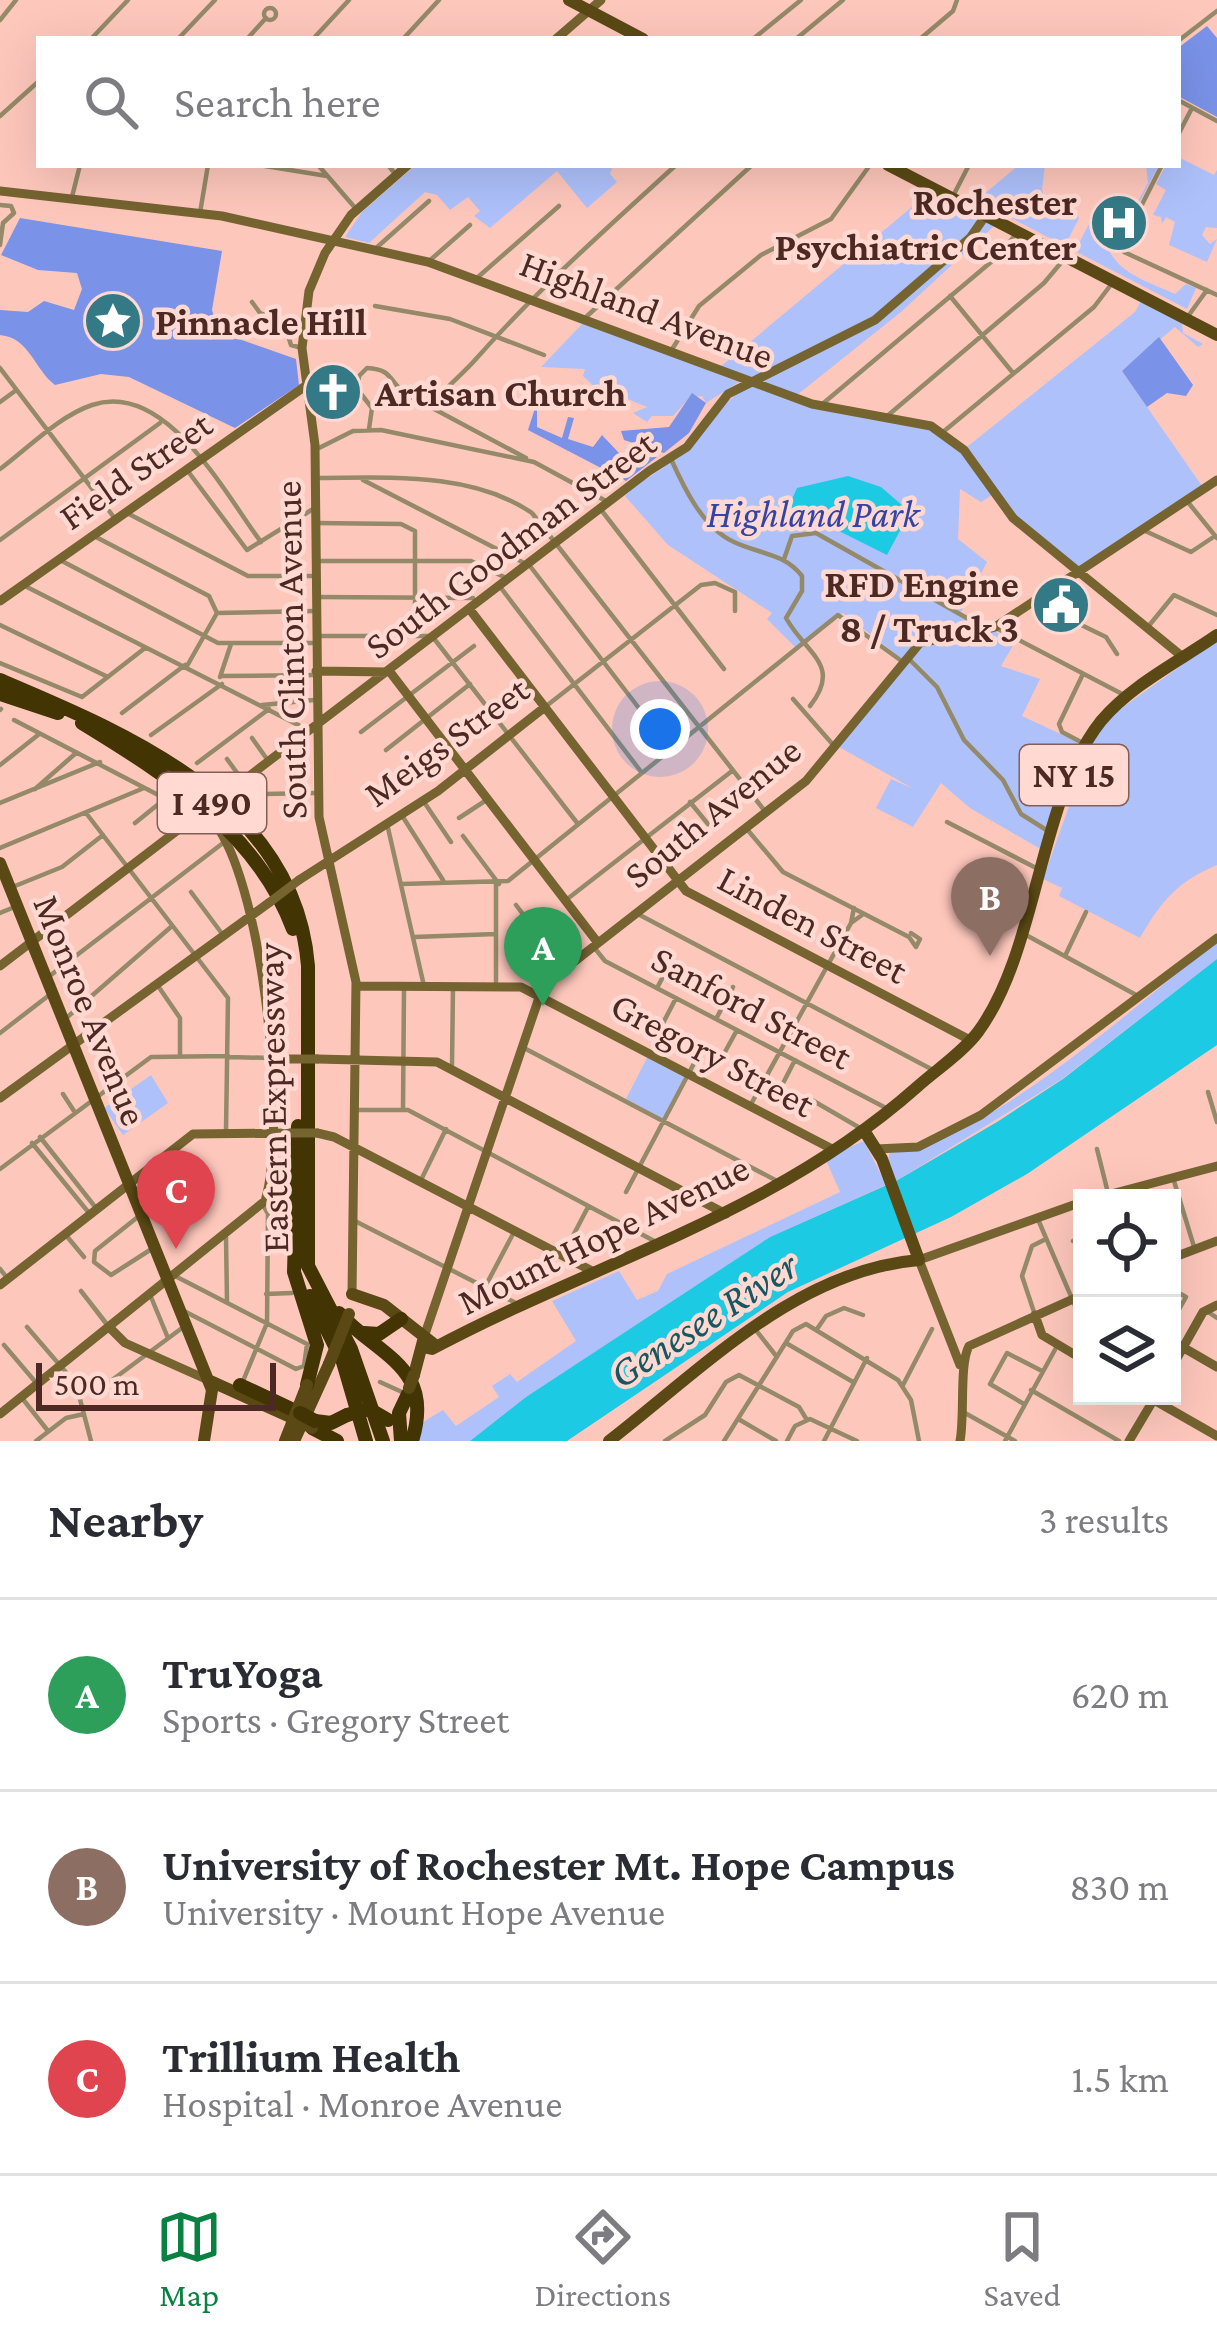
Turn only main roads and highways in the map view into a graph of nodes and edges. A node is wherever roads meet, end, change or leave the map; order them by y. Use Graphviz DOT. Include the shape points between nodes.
graph roads {
  1 [pos="569,0"];
  2 [pos="637,36"];
  3 [pos="894,168"];
  4 [pos="986,214"];
  5 [pos="1067,255"];
  6 [pos="1187,316"];
  7 [pos="1217,332"];
  8 [pos="1217,635"];
  9 [pos="0,679"];
  10 [pos="62,710"];
  11 [pos="100,722"];
  12 [pos="82,723"];
  13 [pos="0,864"];
  14 [pos="298,930"];
  15 [pos="869,1128"];
  16 [pos="295,1130"];
  17 [pos="307,1232"];
  18 [pos="917,1254"];
  19 [pos="308,1263"];
  20 [pos="346,1315"];
  21 [pos="398,1319"];
  22 [pos="757,1331"];
  23 [pos="422,1344"];
  24 [pos="326,1361"];
  25 [pos="207,1377"];
  26 [pos="304,1377"];
  27 [pos="242,1382"];
  28 [pos="408,1383"];
  29 [pos="370,1410"];
  30 [pos="294,1416"];
  31 [pos="211,1420"];
  32 [pos="313,1424"];
  33 [pos="207,1438"];
  34 [pos="615,1440"];
  35 [pos="285,1441"];
  36 [pos="294,1441"];
  37 [pos="333,1441"];
  38 [pos="365,1441"];
  39 [pos="380,1441"];
  40 [pos="404,1441"];
  1 -- 2 [label="main road"];
  3 -- 4 [label="main road"];
  4 -- 5 [label="main road"];
  4 -- 5 [label="main road"];
  5 -- 6 [label="main road"];
  5 -- 6 [label="main road"];
  6 -- 7 [label="main road"];
  8 -- 15 [label="main road, Mount Hope Avenue / NY 15" via="1126,696 1086,745 1001,986 970,1040"];
  9 -- 10 [label="highway"];
  9 -- 10 [label="highway"];
  10 -- 11 [label="highway, Eastern Expressway / I 490"];
  10 -- 12 [label="highway, Eastern Expressway / I 490"];
  11 -- 14 [label="highway, Eastern Expressway / I 490" via="172,762 231,811 279,871"];
  11 -- 14 [label="highway" via="166,751 224,795 278,854"];
  12 -- 14 [label="highway" via="172,780 252,856"];
  12 -- 14 [label="highway, Eastern Expressway / I 490" via="160,763 229,819 269,869"];
  13 -- 25 [label="main road, Monroe Avenue"];
  14 -- 16 [label="highway, Eastern Expressway / I 490"];
  14 -- 17 [label="highway, Eastern Expressway / I 490" via="308,978"];
  15 -- 18 [label="main road"];
  15 -- 23 [label="main road, Mount Hope Avenue / NY 15" via="663,1245 442,1344"];
  16 -- 26 [label="highway" via="293,1272 317,1345"];
  16 -- 38 [label="highway, Eastern Expressway / I 490" via="302,1276 342,1359"];
  17 -- 19 [label="highway, Eastern Expressway / I 490"];
  17 -- 20 [label="highway" via="316,1277"];
  18 -- 22 [label="main road" via="893,1271 830,1289"];
  18 -- 22 [label="main road" via="837,1279"];
  19 -- 29 [label="highway, Eastern Expressway / I 490" via="353,1354"];
  19 -- 39 [label="highway"];
  20 -- 21 [label="highway" via="375,1335"];
  20 -- 21 [label="main road, South Clinton Avenue" via="352,1294"];
  20 -- 24 [label="main road, South Clinton Avenue, bridge"];
  20 -- 40 [label="highway" via="407,1373 417,1403"];
  21 -- 23 [label="main road"];
  22 -- 34 [label="main road"];
  23 -- 28 [label="main road, South Avenue"];
  24 -- 26 [label="main road"];
  24 -- 36 [label="main road"];
  25 -- 27 [label="main road"];
  25 -- 30 [label="main road"];
  25 -- 31 [label="main road, Monroe Avenue"];
  26 -- 35 [label="main road, bridge"];
  27 -- 30 [label="highway"];
  28 -- 40 [label="highway" via="399,1413"];
  29 -- 32 [label="highway, bridge"];
  29 -- 39 [label="highway, Eastern Expressway / I 490"];
  29 -- 40 [label="highway, bridge"];
  30 -- 31 [label="main road" via="231,1393"];
  30 -- 32 [label="highway, bridge"];
  31 -- 33 [label="main road"];
  32 -- 37 [label="highway"];
}
